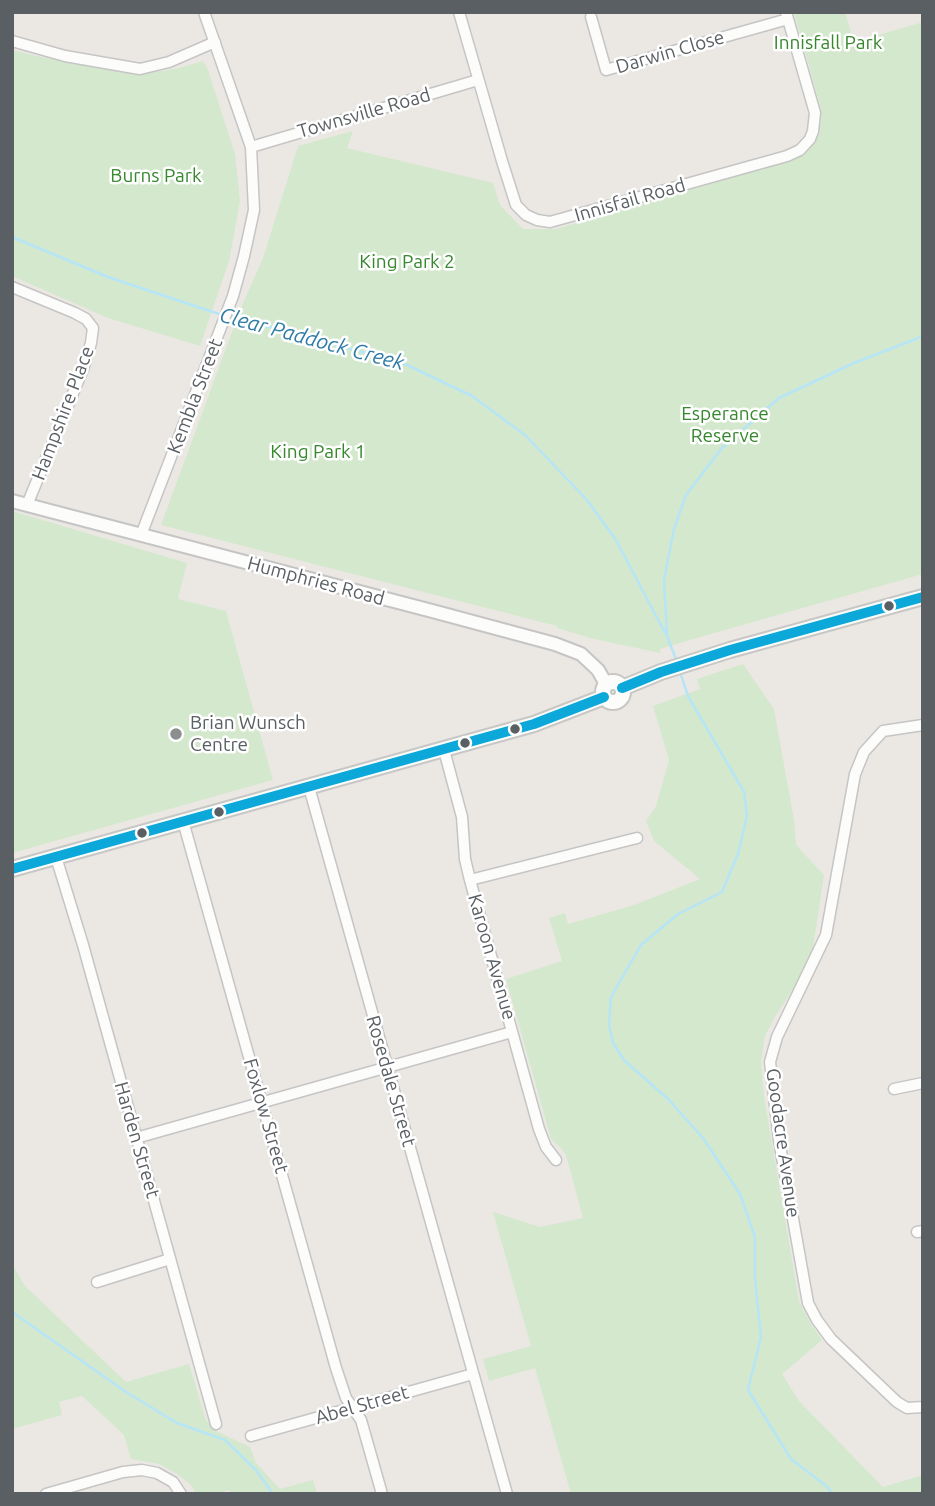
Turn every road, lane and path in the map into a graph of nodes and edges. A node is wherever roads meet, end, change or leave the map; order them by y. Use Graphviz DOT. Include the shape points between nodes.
graph roads {
  1 [pos="204,12"];
  2 [pos="459,12"];
  3 [pos="787,15"];
  4 [pos="591,17"];
  5 [pos="12,41"];
  6 [pos="215,42"];
  7 [pos="478,80"];
  8 [pos="251,147"];
  9 [pos="12,287"];
  10 [pos="12,501"];
  11 [pos="27,505"];
  12 [pos="141,535"];
  13 [pos="923,597"];
  14 [pos="605,690"];
  15 [pos="923,725"];
  16 [pos="444,750"];
  17 [pos="309,787"];
  18 [pos="183,821"];
  19 [pos="637,838"];
  20 [pos="56,857"];
  21 [pos="12,869"];
  22 [pos="470,880"];
  23 [pos="513,1032"];
  24 [pos="387,1068"];
  25 [pos="923,1083"];
  26 [pos="894,1089"];
  27 [pos="262,1101"];
  28 [pos="136,1138"];
  29 [pos="556,1160"];
  30 [pos="170,1259"];
  31 [pos="97,1282"];
  32 [pos="473,1374"];
  33 [pos="923,1407"];
  34 [pos="353,1408"];
  35 [pos="216,1424"];
  36 [pos="251,1436"];
  37 [pos="46,1494"];
  38 [pos="181,1494"];
  39 [pos="382,1494"];
  40 [pos="507,1494"];
  1 -- 6 [label="street, Kembla Street"];
  2 -- 7 [label="street, Innisfail Road"];
  3 -- 4 [label="street, Darwin Close" via="606,70"];
  3 -- 7 [label="street, Innisfail Road" via="815,113 810,139 800,149 550,222 526,215 516,205"];
  5 -- 6 [label="street" via="140,69"];
  6 -- 8 [label="street, Kembla Street"];
  7 -- 8 [label="street, Townsville Road"];
  8 -- 12 [label="street, Kembla Street" via="254,210 233,296"];
  9 -- 11 [label="street, Hampshire Place" via="86,319 93,328 83,369"];
  10 -- 11 [label="street, Humphries Road"];
  11 -- 12 [label="street, Humphries Road"];
  12 -- 14 [label="street, Humphries Road" via="555,644 581,654 598,670"];
  13 -- 14 [label="main road" via="661,672 622,688 619,701 609,702"];
  14 -- 16 [label="main road" via="534,724"];
  15 -- 33 [label="street, Goodacre Avenue" via="883,731 864,752 855,774 826,935 777,1037 770,1062 808,1303 836,1345 897,1402 907,1409"];
  16 -- 17 [label="main road"];
  16 -- 22 [label="street, Karoon Avenue" via="462,817"];
  17 -- 18 [label="main road"];
  17 -- 24 [label="street, Rosedale Street"];
  18 -- 20 [label="main road"];
  18 -- 27 [label="street, Foxlow Street"];
  19 -- 22 [label="street"];
  20 -- 21 [label="main road"];
  20 -- 28 [label="street, Harden Street"];
  22 -- 23 [label="street, Karoon Avenue"];
  23 -- 24 [label="street"];
  23 -- 29 [label="street, Karoon Avenue" via="539,1129"];
  24 -- 27 [label="street"];
  24 -- 32 [label="street, Rosedale Street"];
  25 -- 26 [label="street"];
  27 -- 28 [label="street"];
  27 -- 34 [label="street, Foxlow Street" via="336,1368"];
  28 -- 30 [label="street, Harden Street"];
  30 -- 31 [label="street"];
  30 -- 35 [label="street, Harden Street"];
  32 -- 34 [label="street, Abel Street"];
  32 -- 40 [label="street, Rosedale Street"];
  34 -- 36 [label="street, Abel Street"];
  34 -- 39 [label="street, Foxlow Street" via="361,1420"];
  37 -- 38 [label="street" via="142,1470 173,1482"];
}
